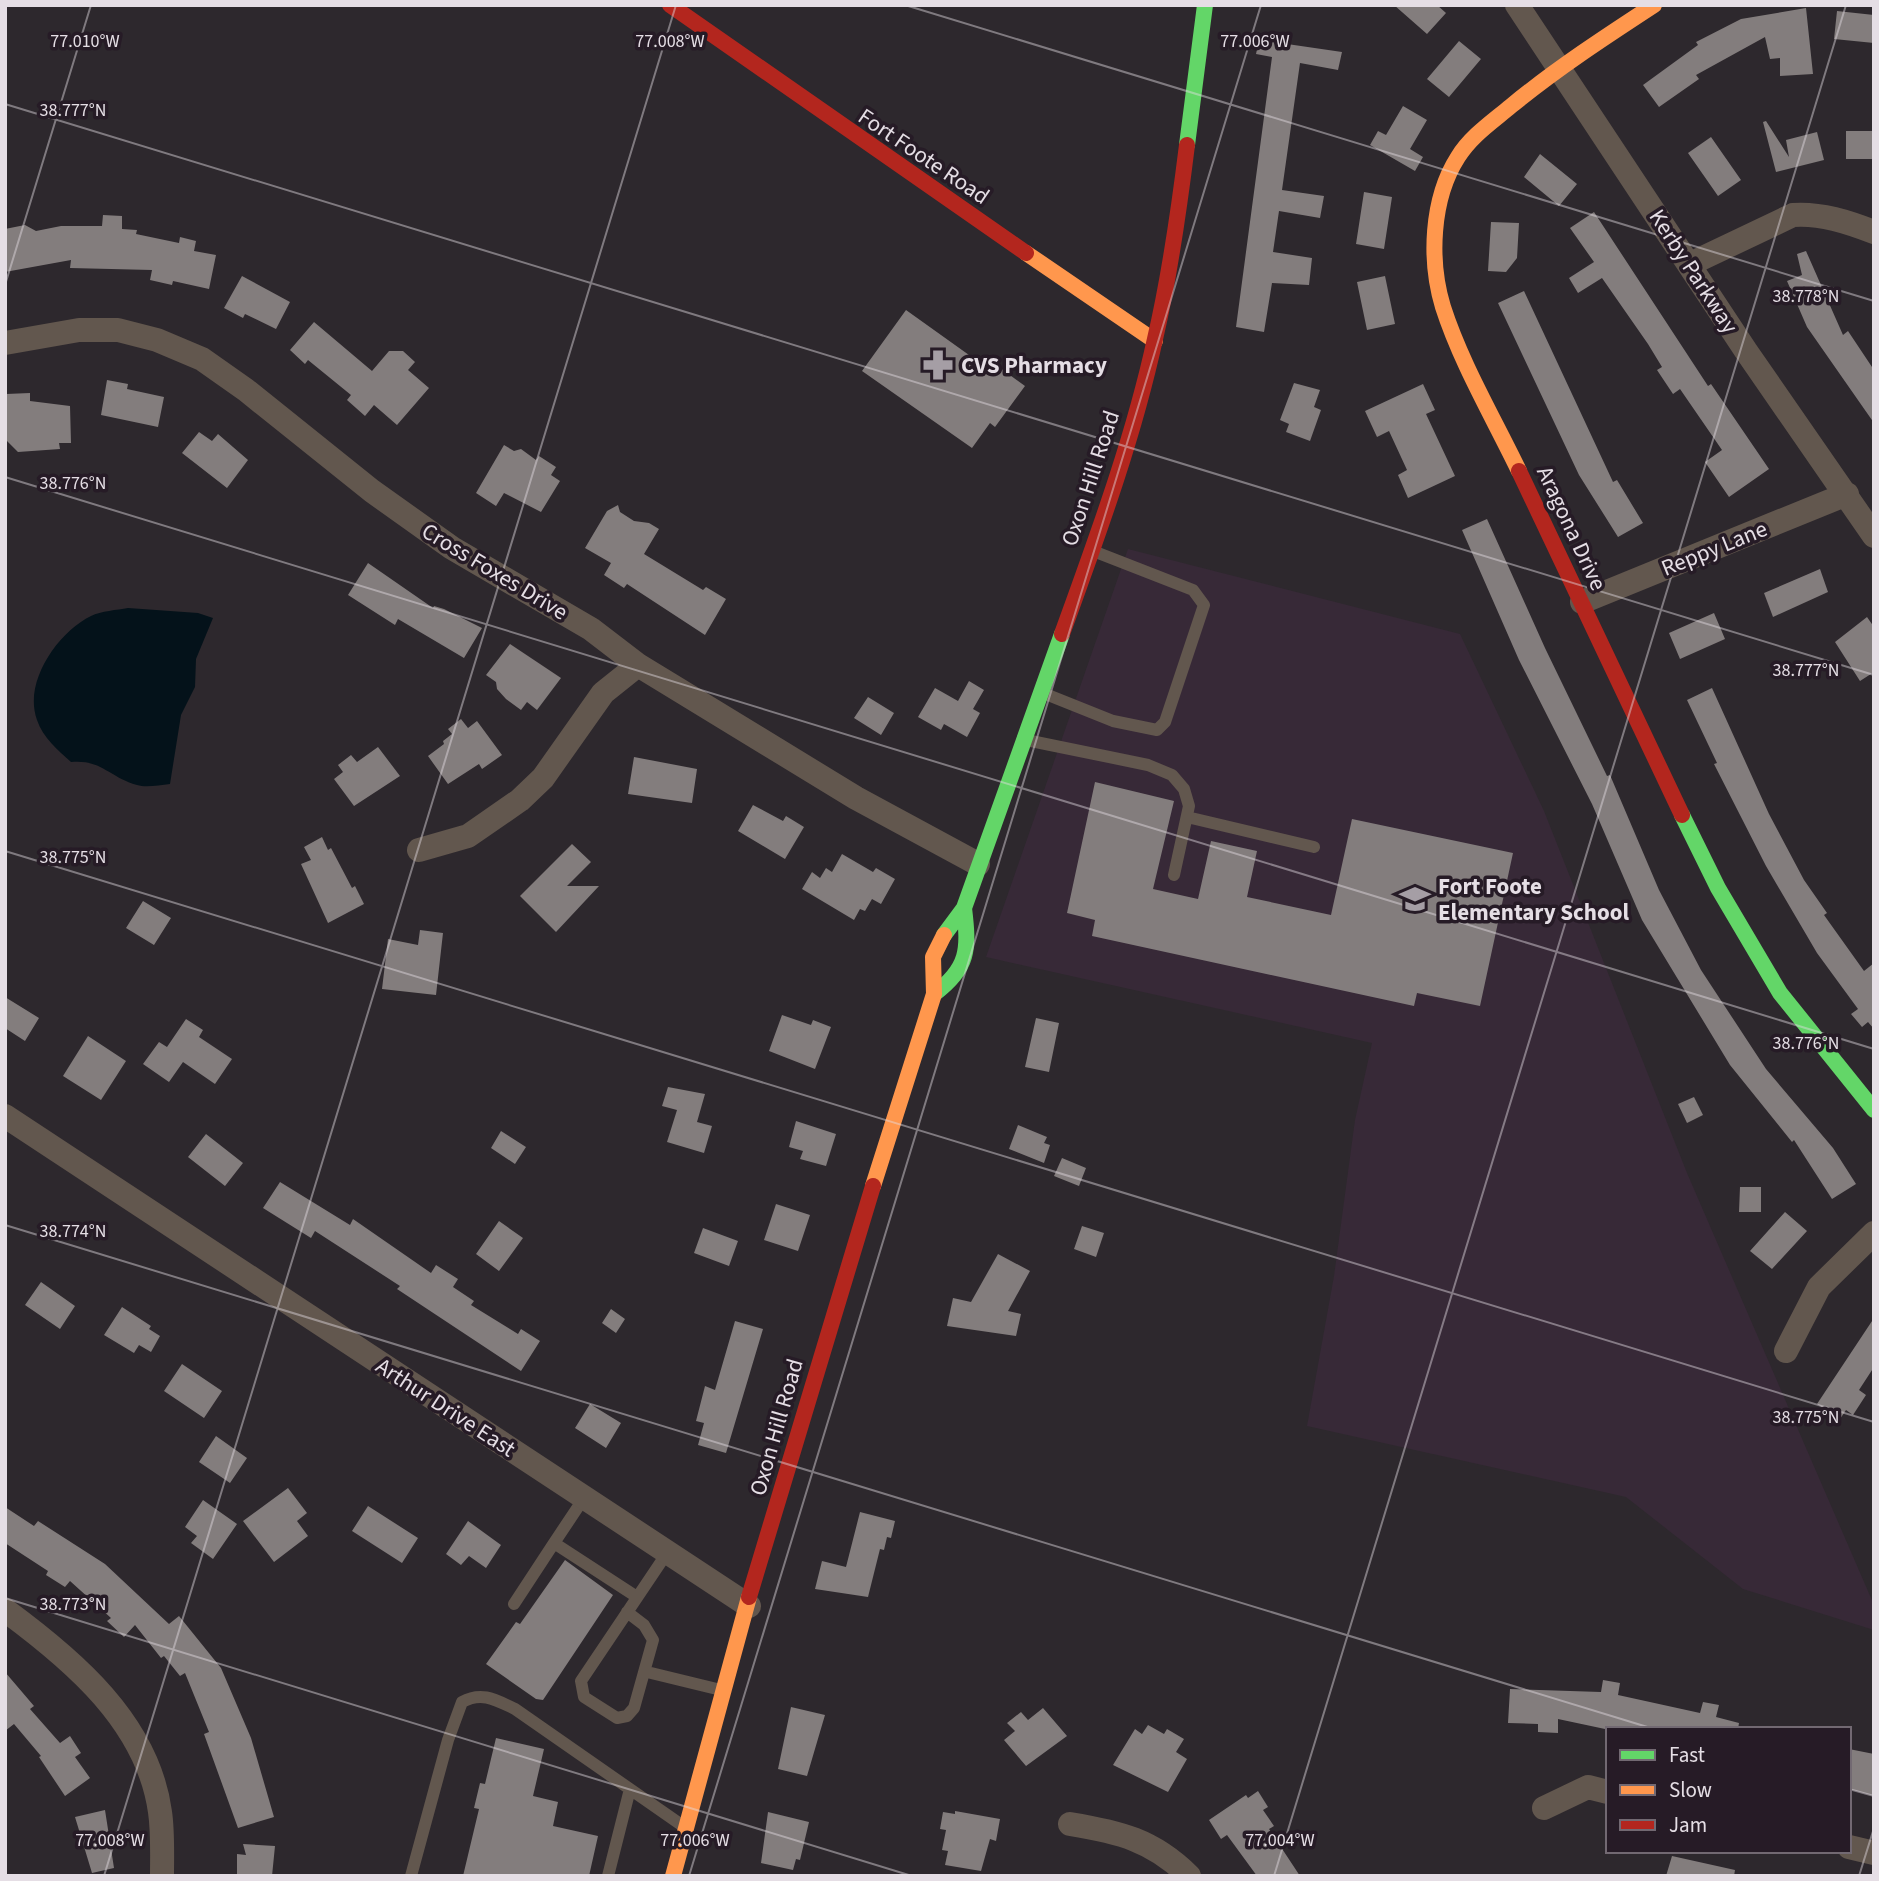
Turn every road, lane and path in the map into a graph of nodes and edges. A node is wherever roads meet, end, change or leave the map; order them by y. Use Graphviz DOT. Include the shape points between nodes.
graph roads {
  1 [pos="670,5"];
  2 [pos="1205,5"];
  3 [pos="1517,5"];
  4 [pos="1654,5"];
  5 [pos="1559,67"];
  6 [pos="1874,232"];
  7 [pos="1690,264"];
  8 [pos="1155,341"];
  9 [pos="5,343"];
  10 [pos="1846,494"];
  11 [pos="1874,536"];
  12 [pos="1091,550"];
  13 [pos="1582,602"];
  14 [pos="638,665"];
  15 [pos="1039,692"];
  16 [pos="1022,740"];
  17 [pos="1187,817"];
  18 [pos="1314,847"];
  19 [pos="419,850"];
  20 [pos="978,864"];
  21 [pos="1174,875"];
  22 [pos="964,908"];
  23 [pos="934,994"];
  24 [pos="1874,1110"];
  25 [pos="5,1116"];
  26 [pos="1874,1233"];
  27 [pos="1786,1351"];
  28 [pos="584,1498"];
  29 [pos="554,1543"];
  30 [pos="667,1553"];
  31 [pos="637,1597"];
  32 [pos="514,1604"];
  33 [pos="749,1606"];
  34 [pos="5,1610"];
  35 [pos="627,1612"];
  36 [pos="647,1672"];
  37 [pos="722,1691"];
  38 [pos="630,1789"];
  39 [pos="1606,1792"];
  40 [pos="1544,1808"];
  41 [pos="1070,1824"];
  42 [pos="686,1828"];
  43 [pos="1851,1847"];
  44 [pos="1874,1853"];
  45 [pos="162,1876"];
  46 [pos="411,1876"];
  47 [pos="608,1876"];
  48 [pos="673,1876"];
  49 [pos="1189,1876"];
  1 -- 8 [label="main road, Fort Foote Road"];
  2 -- 8 [label="main road, Oxon Hill Road" via="1175,232"];
  3 -- 5 [label="street, Kerby Parkway"];
  4 -- 5 [label="main road, Aragona Drive"];
  5 -- 7 [label="street, Kerby Parkway"];
  5 -- 13 [label="main road, Aragona Drive" via="1460,152 1442,198 1433,261 1440,304"];
  6 -- 7 [label="street" via="1847,222 1793,215"];
  7 -- 10 [label="street, Kerby Parkway"];
  8 -- 12 [label="main road, Oxon Hill Road"];
  9 -- 14 [label="street, Cross Foxes Drive" via="79,330 118,330 202,359 424,528 591,629"];
  10 -- 11 [label="street, Kerby Parkway"];
  10 -- 13 [label="street, Reppy Lane"];
  12 -- 15 [label="main road, Oxon Hill Road"];
  12 -- 15 [label="lane" via="1194,590 1204,606 1165,722 1157,730 1133,727"];
  13 -- 24 [label="main road, Aragona Drive" via="1718,888 1780,993"];
  14 -- 19 [label="street" via="603,693 543,778 520,800 468,836"];
  14 -- 20 [label="street, Cross Foxes Drive" via="856,798"];
  15 -- 16 [label="main road, Oxon Hill Road"];
  16 -- 17 [label="lane" via="1161,769 1184,789"];
  16 -- 20 [label="main road, Oxon Hill Road"];
  17 -- 18 [label="lane"];
  17 -- 21 [label="lane"];
  20 -- 22 [label="main road, Oxon Hill Road"];
  22 -- 23 [label="main road, Oxon Hill Road" via="939,940 929,972"];
  22 -- 23 [label="main road, Oxon Hill Road" via="968,944 957,979"];
  23 -- 33 [label="main road, Oxon Hill Road" via="837,1295"];
  25 -- 28 [label="street, Arthur Drive East"];
  26 -- 27 [label="street" via="1819,1287"];
  28 -- 29 [label="lane"];
  28 -- 30 [label="street, Arthur Drive East"];
  29 -- 31 [label="lane"];
  29 -- 32 [label="lane"];
  30 -- 31 [label="lane"];
  30 -- 33 [label="street, Arthur Drive East"];
  31 -- 35 [label="lane"];
  33 -- 37 [label="main road, Oxon Hill Road"];
  34 -- 45 [label="street" via="111,1702 143,1756 160,1810"];
  35 -- 36 [label="lane" via="644,1625 653,1640"];
  35 -- 36 [label="lane" via="580,1689 584,1697 617,1718 627,1716"];
  36 -- 37 [label="lane"];
  37 -- 42 [label="main road, Oxon Hill Road"];
  38 -- 42 [label="lane"];
  38 -- 46 [label="lane" via="515,1709 474,1695 462,1702 448,1740"];
  38 -- 47 [label="lane"];
  39 -- 40 [label="street" via="1588,1787"];
  41 -- 49 [label="street" via="1123,1832 1171,1858"];
  42 -- 48 [label="main road, Oxon Hill Road"];
  43 -- 44 [label="street"];
}
